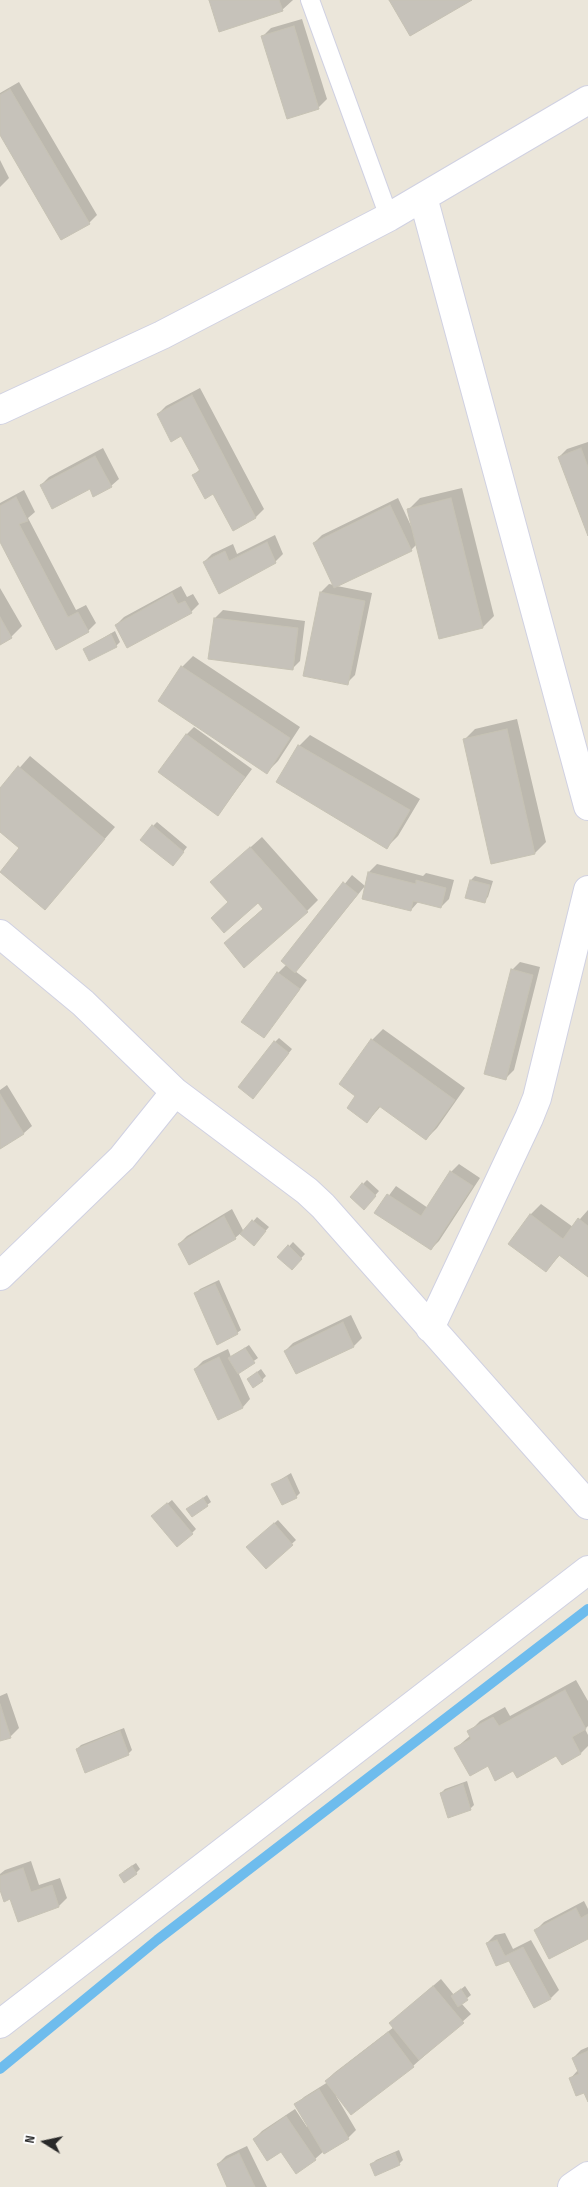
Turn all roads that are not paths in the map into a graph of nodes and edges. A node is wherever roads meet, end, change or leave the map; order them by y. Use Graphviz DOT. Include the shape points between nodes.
graph roads {
  1 [pos="310,0"];
  2 [pos="588,100"];
  3 [pos="423,197"];
  4 [pos="389,217"];
  5 [pos="0,410"];
  6 [pos="588,806"];
  7 [pos="588,890"];
  8 [pos="0,934"];
  9 [pos="176,1092"];
  10 [pos="0,1276"];
  11 [pos="430,1328"];
  12 [pos="588,1505"];
  13 [pos="588,1570"];
  14 [pos="0,2024"];
  15 [pos="588,2176"];
  16 [pos="572,2187"];
  1 -- 4 [label="lane"];
  2 -- 3 [label="street"];
  3 -- 4 [label="street"];
  3 -- 6 [label="street"];
  4 -- 5 [label="street" via="162,335"];
  7 -- 11 [label="street" via="537,1098"];
  8 -- 9 [label="street" via="83,1003"];
  9 -- 10 [label="street" via="122,1158"];
  9 -- 11 [label="street" via="308,1191"];
  11 -- 12 [label="street"];
  13 -- 14 [label="street"];
  15 -- 16 [label="street"];
}
